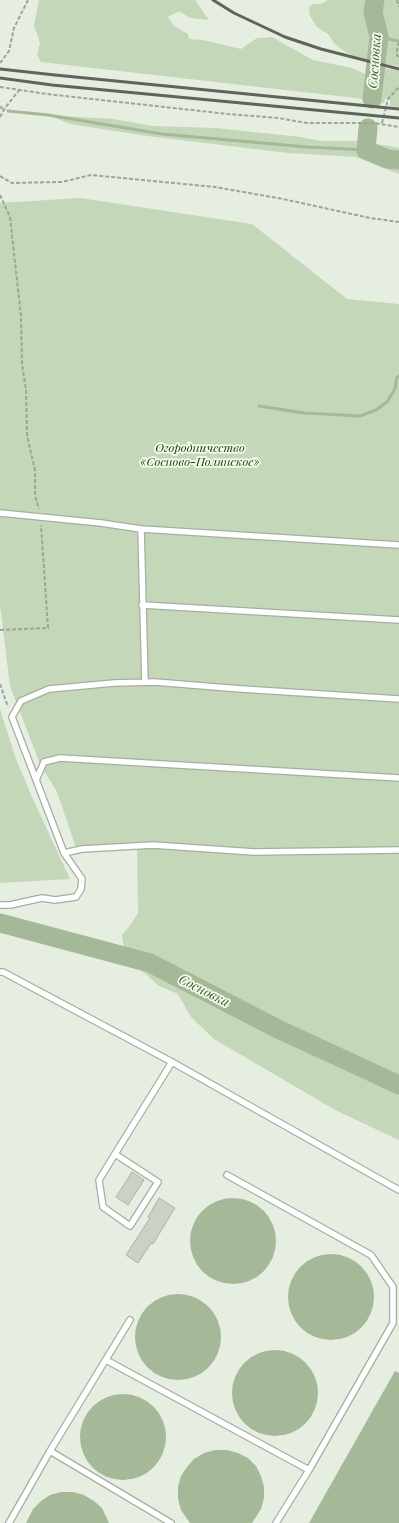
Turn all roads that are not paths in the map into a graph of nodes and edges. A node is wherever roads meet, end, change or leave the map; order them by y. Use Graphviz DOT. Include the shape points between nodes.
graph roads {
  1 [pos="0,514"];
  2 [pos="141,529"];
  3 [pos="399,546"];
  4 [pos="142,605"];
  5 [pos="399,620"];
  6 [pos="145,682"];
  7 [pos="399,699"];
  8 [pos="399,778"];
  9 [pos="36,780"];
  10 [pos="399,850"];
  11 [pos="64,853"];
  12 [pos="0,904"];
  13 [pos="0,972"];
  14 [pos="172,1062"];
  15 [pos="115,1154"];
  16 [pos="227,1175"];
  17 [pos="399,1190"];
  18 [pos="130,1320"];
  19 [pos="106,1360"];
  20 [pos="50,1451"];
  21 [pos="309,1470"];
  22 [pos="9,1523"];
  23 [pos="171,1523"];
  24 [pos="276,1523"];
  1 -- 2 [label="lane"];
  2 -- 3 [label="lane"];
  2 -- 4 [label="lane"];
  4 -- 5 [label="lane"];
  4 -- 6 [label="lane"];
  6 -- 7 [label="lane"];
  6 -- 9 [label="lane" via="49,689 21,701 12,717"];
  8 -- 9 [label="lane" via="60,758 44,762"];
  9 -- 11 [label="lane"];
  10 -- 11 [label="lane" via="254,852 153,846 82,849"];
  11 -- 12 [label="lane" via="82,880 81,889 76,897 55,900 42,898 10,905"];
  13 -- 14 [label="lane"];
  14 -- 15 [label="lane"];
  14 -- 17 [label="lane"];
  15 -- 15 [label="lane" via="99,1180 103,1206 130,1226 158,1182"];
  16 -- 21 [label="lane" via="371,1255 392,1287 393,1323"];
  18 -- 19 [label="lane"];
  19 -- 20 [label="lane"];
  19 -- 21 [label="lane"];
  20 -- 22 [label="lane"];
  20 -- 23 [label="lane"];
  21 -- 24 [label="lane"];
}
